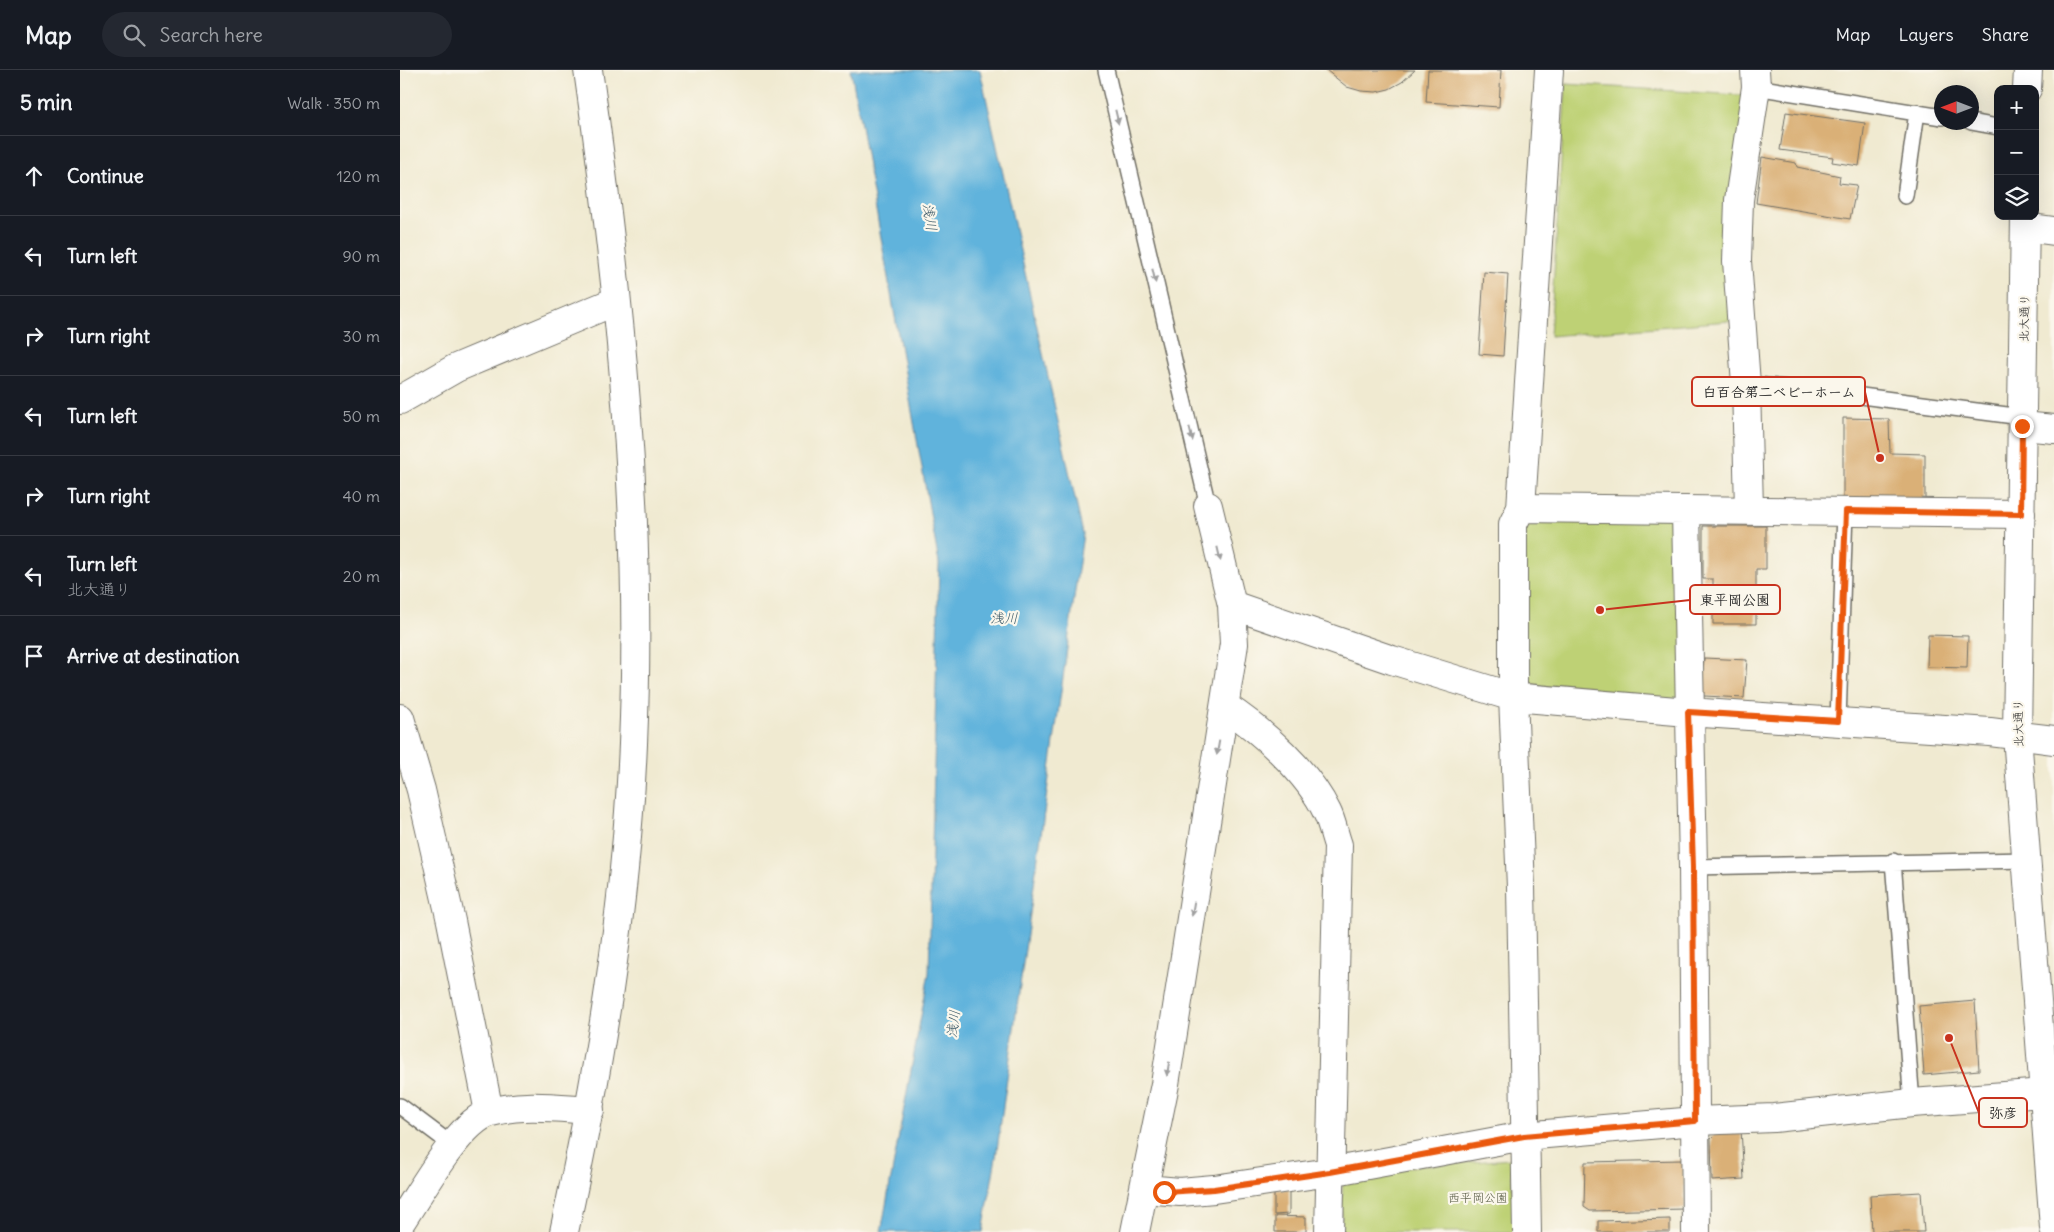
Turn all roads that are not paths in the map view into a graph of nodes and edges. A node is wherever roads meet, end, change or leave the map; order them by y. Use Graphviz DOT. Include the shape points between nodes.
graph roads {
  1 [pos="588,70"];
  2 [pos="1106,70"];
  3 [pos="1549,70"];
  4 [pos="2028,70"];
  5 [pos="1756,78"];
  6 [pos="2027,85"];
  7 [pos="1917,112"];
  8 [pos="1934,115"];
  9 [pos="1979,124"];
  10 [pos="1994,127"];
  11 [pos="1905,196"];
  12 [pos="2025,222"];
  13 [pos="2054,231"];
  14 [pos="616,301"];
  15 [pos="1746,384"];
  16 [pos="400,400"];
  17 [pos="2022,421"];
  18 [pos="2054,429"];
  19 [pos="1208,506"];
  20 [pos="1521,508"];
  21 [pos="1749,510"];
  22 [pos="1686,511"];
  23 [pos="1846,511"];
  24 [pos="2021,514"];
  25 [pos="1232,605"];
  26 [pos="1513,697"];
  27 [pos="1226,707"];
  28 [pos="1688,712"];
  29 [pos="400,718"];
  30 [pos="1838,721"];
  31 [pos="2017,735"];
  32 [pos="2054,740"];
  33 [pos="2027,860"];
  34 [pos="1893,861"];
  35 [pos="1693,867"];
  36 [pos="2044,1093"];
  37 [pos="1912,1103"];
  38 [pos="400,1106"];
  39 [pos="590,1110"];
  40 [pos="489,1112"];
  41 [pos="1695,1121"];
  42 [pos="1524,1136"];
  43 [pos="452,1145"];
  44 [pos="1330,1172"];
  45 [pos="1145,1189"];
  46 [pos="400,1223"];
  47 [pos="2054,1228"];
  48 [pos="564,1232"];
  49 [pos="1135,1232"];
  50 [pos="1328,1232"];
  51 [pos="1527,1232"];
  52 [pos="1696,1232"];
  1 -- 14 [label="street"];
  2 -- 19 [label="lane, one-way"];
  3 -- 20 [label="street"];
  4 -- 6 [label="street"];
  5 -- 7 [label="lane"];
  5 -- 15 [label="street" via="1739,200 1737,252"];
  7 -- 8 [label="lane"];
  7 -- 11 [label="lane"];
  9 -- 10 [label="lane"];
  12 -- 13 [label="street"];
  12 -- 17 [label="street, 北大通り"];
  14 -- 16 [label="street" via="456,368"];
  14 -- 39 [label="street" via="632,527 635,689 617,940"];
  15 -- 17 [label="lane" via="1841,393"];
  15 -- 21 [label="street"];
  17 -- 18 [label="street"];
  17 -- 24 [label="street, 北大通り"];
  19 -- 25 [label="street, one-way"];
  20 -- 22 [label="street"];
  20 -- 26 [label="street" via="1513,524"];
  21 -- 22 [label="street"];
  21 -- 23 [label="street"];
  22 -- 28 [label="street"];
  23 -- 24 [label="street"];
  23 -- 30 [label="lane"];
  24 -- 31 [label="street, 北大通り"];
  25 -- 26 [label="street"];
  25 -- 27 [label="street" via="1234,644"];
  26 -- 28 [label="street"];
  26 -- 42 [label="street" via="1521,887"];
  27 -- 44 [label="street" via="1248,721 1310,784 1327,812 1338,845"];
  27 -- 45 [label="street, one-way" via="1166,1084"];
  28 -- 30 [label="street"];
  28 -- 35 [label="street"];
  29 -- 40 [label="street" via="421,790 451,921"];
  30 -- 31 [label="street"];
  31 -- 32 [label="street"];
  31 -- 33 [label="street, 北大通り"];
  33 -- 34 [label="lane"];
  33 -- 36 [label="street, 北大通り"];
  34 -- 35 [label="lane"];
  34 -- 37 [label="lane"];
  35 -- 41 [label="street"];
  36 -- 37 [label="street"];
  36 -- 47 [label="street, 北大通り"];
  37 -- 41 [label="street" via="1774,1118"];
  38 -- 43 [label="lane"];
  39 -- 40 [label="street" via="519,1107"];
  39 -- 48 [label="street"];
  40 -- 43 [label="street" via="470,1125"];
  41 -- 42 [label="street"];
  41 -- 52 [label="street"];
  42 -- 44 [label="street"];
  42 -- 51 [label="street"];
  43 -- 46 [label="street"];
  44 -- 45 [label="street" via="1180,1192"];
  44 -- 50 [label="street"];
  45 -- 49 [label="street"];
}
